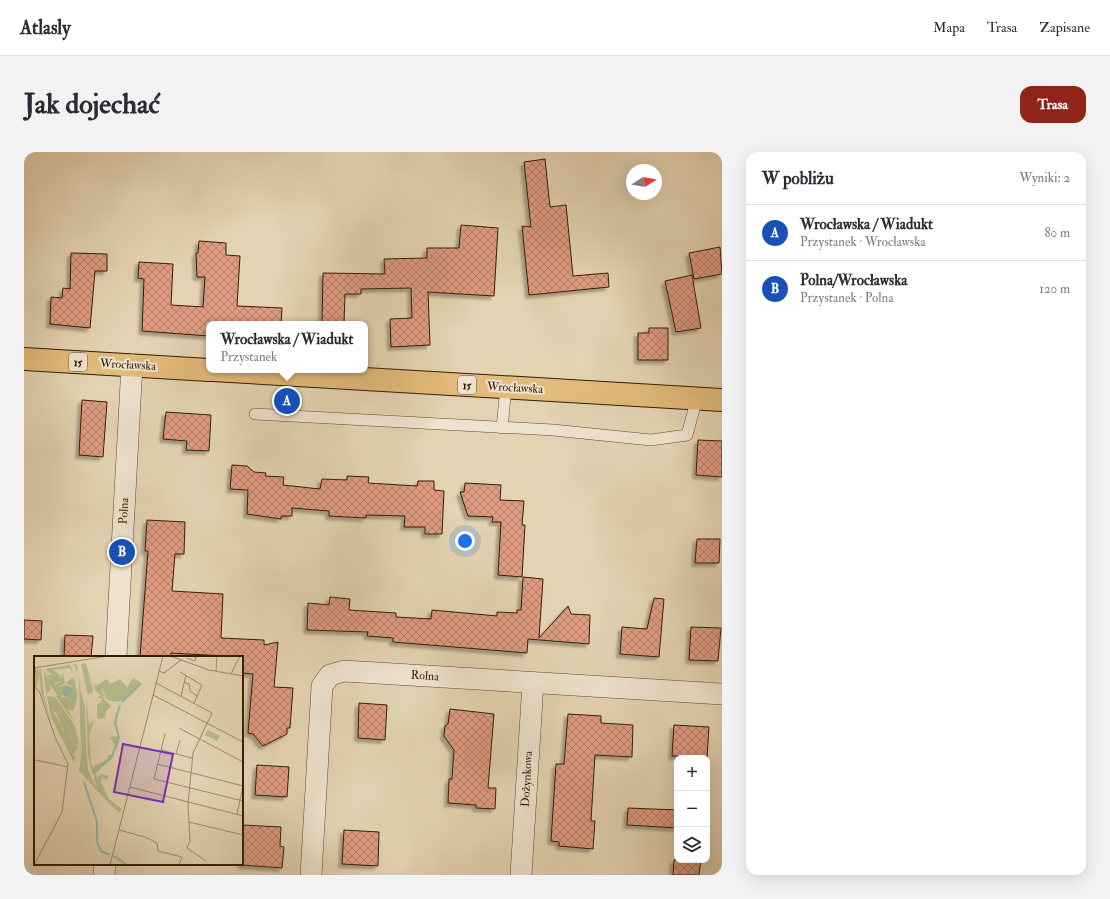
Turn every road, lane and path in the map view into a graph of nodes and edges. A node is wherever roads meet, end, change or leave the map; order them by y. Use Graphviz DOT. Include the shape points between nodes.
graph roads {
  1 [pos="24,359"];
  2 [pos="132,365"];
  3 [pos="206,370"];
  4 [pos="265,373"];
  5 [pos="506,387"];
  6 [pos="697,398"];
  7 [pos="722,400"];
  8 [pos="255,414"];
  9 [pos="502,428"];
  10 [pos="116,656"];
  11 [pos="532,683"];
  12 [pos="722,694"];
  13 [pos="105,865"];
  14 [pos="104,875"];
  15 [pos="311,875"];
  16 [pos="521,875"];
  1 -- 2 [label="main road, Wrocławska / 15"];
  2 -- 3 [label="main road, Wrocławska / 15"];
  2 -- 10 [label="street, Polna"];
  4 -- 5 [label="main road, Wrocławska / 15"];
  5 -- 6 [label="main road, Wrocławska / 15"];
  5 -- 9 [label="lane"];
  6 -- 7 [label="main road, Wrocławska / 15"];
  6 -- 9 [label="lane" via="687,435 652,440 553,430"];
  8 -- 9 [label="lane"];
  11 -- 12 [label="street, Rolna"];
  11 -- 15 [label="street, Rolna" via="344,671 330,675 322,686"];
  11 -- 16 [label="street, Dożynkowa"];
  13 -- 14 [label="street"];
}
